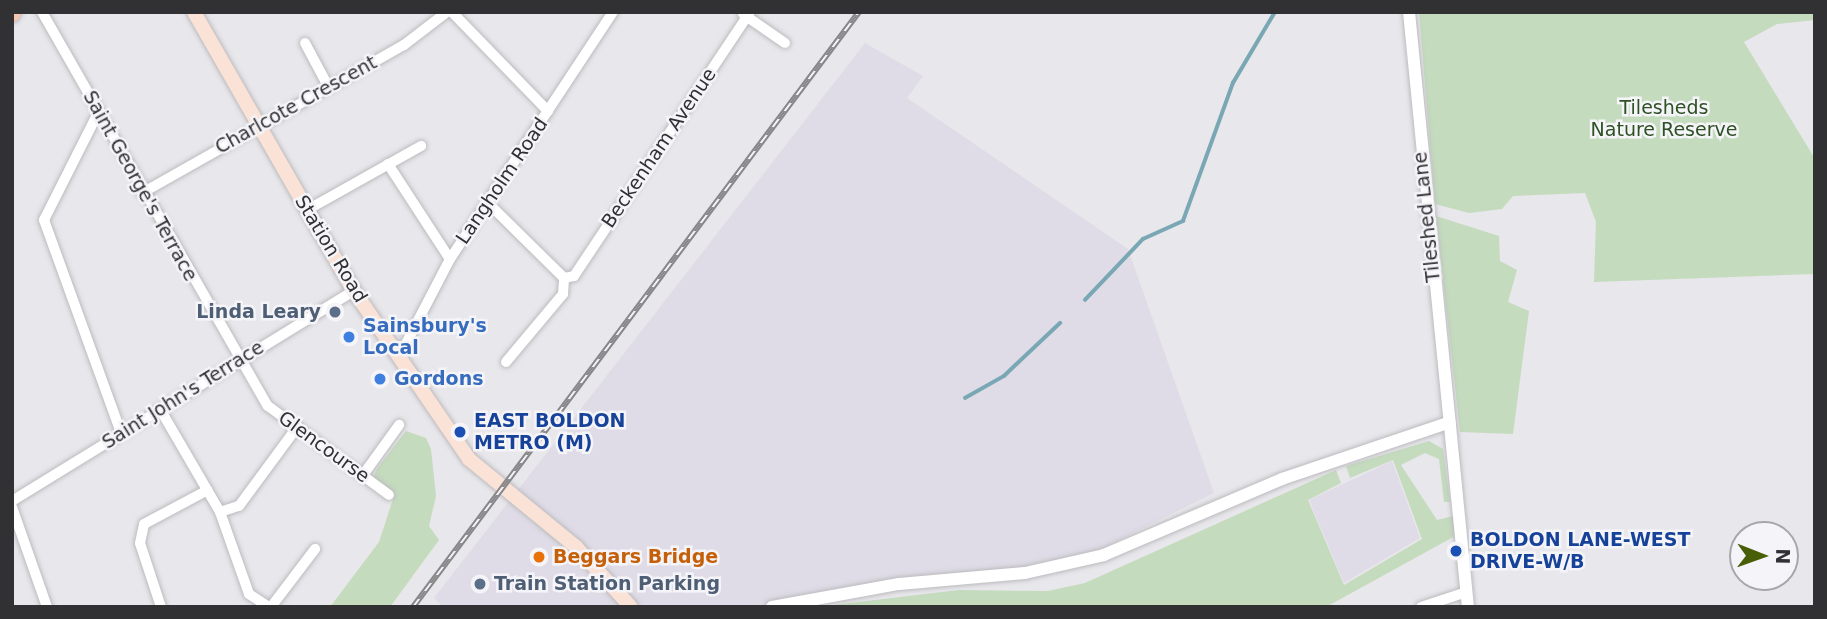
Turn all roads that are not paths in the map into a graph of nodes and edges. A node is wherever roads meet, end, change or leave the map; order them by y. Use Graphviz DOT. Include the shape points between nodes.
graph roads {
  1 [pos="42,12"];
  2 [pos="194,12"];
  3 [pos="450,12"];
  4 [pos="613,12"];
  5 [pos="1409,12"];
  6 [pos="746,14"];
  7 [pos="305,43"];
  8 [pos="785,43"];
  9 [pos="327,84"];
  10 [pos="99,111"];
  11 [pos="548,111"];
  12 [pos="258,125"];
  13 [pos="421,146"];
  14 [pos="388,164"];
  15 [pos="142,193"];
  16 [pos="488,203"];
  17 [pos="307,210"];
  18 [pos="450,259"];
  19 [pos="564,278"];
  20 [pos="354,290"];
  21 [pos="400,355"];
  22 [pos="240,360"];
  23 [pos="506,362"];
  24 [pos="160,410"];
  25 [pos="1450,422"];
  26 [pos="399,425"];
  27 [pos="298,426"];
  28 [pos="121,433"];
  29 [pos="363,475"];
  30 [pos="208,490"];
  31 [pos="389,495"];
  32 [pos="12,501"];
  33 [pos="12,507"];
  34 [pos="220,512"];
  35 [pos="315,549"];
  36 [pos="1467,592"];
  37 [pos="47,607"];
  38 [pos="161,607"];
  39 [pos="270,607"];
  40 [pos="631,607"];
  41 [pos="772,607"];
  42 [pos="1421,607"];
  43 [pos="1468,607"];
  1 -- 10 [label="street, Saint George's Terrace"];
  2 -- 12 [label="main road, Station Road"];
  3 -- 9 [label="street, Charlcote Crescent" via="404,45"];
  3 -- 11 [label="street"];
  4 -- 11 [label="street, Langholm Road"];
  5 -- 25 [label="street, Tileshed Lane"];
  6 -- 8 [label="street"];
  6 -- 19 [label="street, Beckenham Avenue" via="574,276"];
  7 -- 9 [label="street"];
  9 -- 12 [label="street, Charlcote Crescent"];
  10 -- 15 [label="street, Saint George's Terrace"];
  10 -- 28 [label="street" via="44,220"];
  11 -- 16 [label="street, Langholm Road"];
  12 -- 15 [label="street, Charlcote Crescent"];
  12 -- 17 [label="main road, Station Road"];
  13 -- 14 [label="street"];
  14 -- 17 [label="street"];
  14 -- 18 [label="street"];
  15 -- 22 [label="street, Saint George's Terrace"];
  16 -- 18 [label="street, Langholm Road"];
  16 -- 19 [label="street"];
  17 -- 20 [label="main road, Station Road"];
  18 -- 21 [label="street, Langholm Road"];
  19 -- 23 [label="street" via="563,294"];
  20 -- 21 [label="main road, Station Road"];
  20 -- 22 [label="street, Saint John's Terrace"];
  21 -- 40 [label="main road, Station Road" via="469,458 551,527"];
  22 -- 24 [label="street, Saint John's Terrace"];
  22 -- 27 [label="street, Glencourse" via="268,406"];
  24 -- 28 [label="street, Saint John's Terrace"];
  24 -- 30 [label="street"];
  25 -- 36 [label="street, Tileshed Lane"];
  25 -- 41 [label="street" via="1282,479 1104,555 1025,573 899,584"];
  26 -- 29 [label="street"];
  27 -- 29 [label="street, Glencourse"];
  27 -- 34 [label="street" via="239,506"];
  28 -- 32 [label="street, Saint John's Terrace"];
  29 -- 31 [label="street, Glencourse"];
  30 -- 34 [label="street"];
  30 -- 38 [label="street" via="144,524 140,543"];
  33 -- 37 [label="street"];
  34 -- 39 [label="street" via="248,594"];
  35 -- 39 [label="street"];
  36 -- 42 [label="street"];
  36 -- 43 [label="street, Tileshed Lane"];
}
